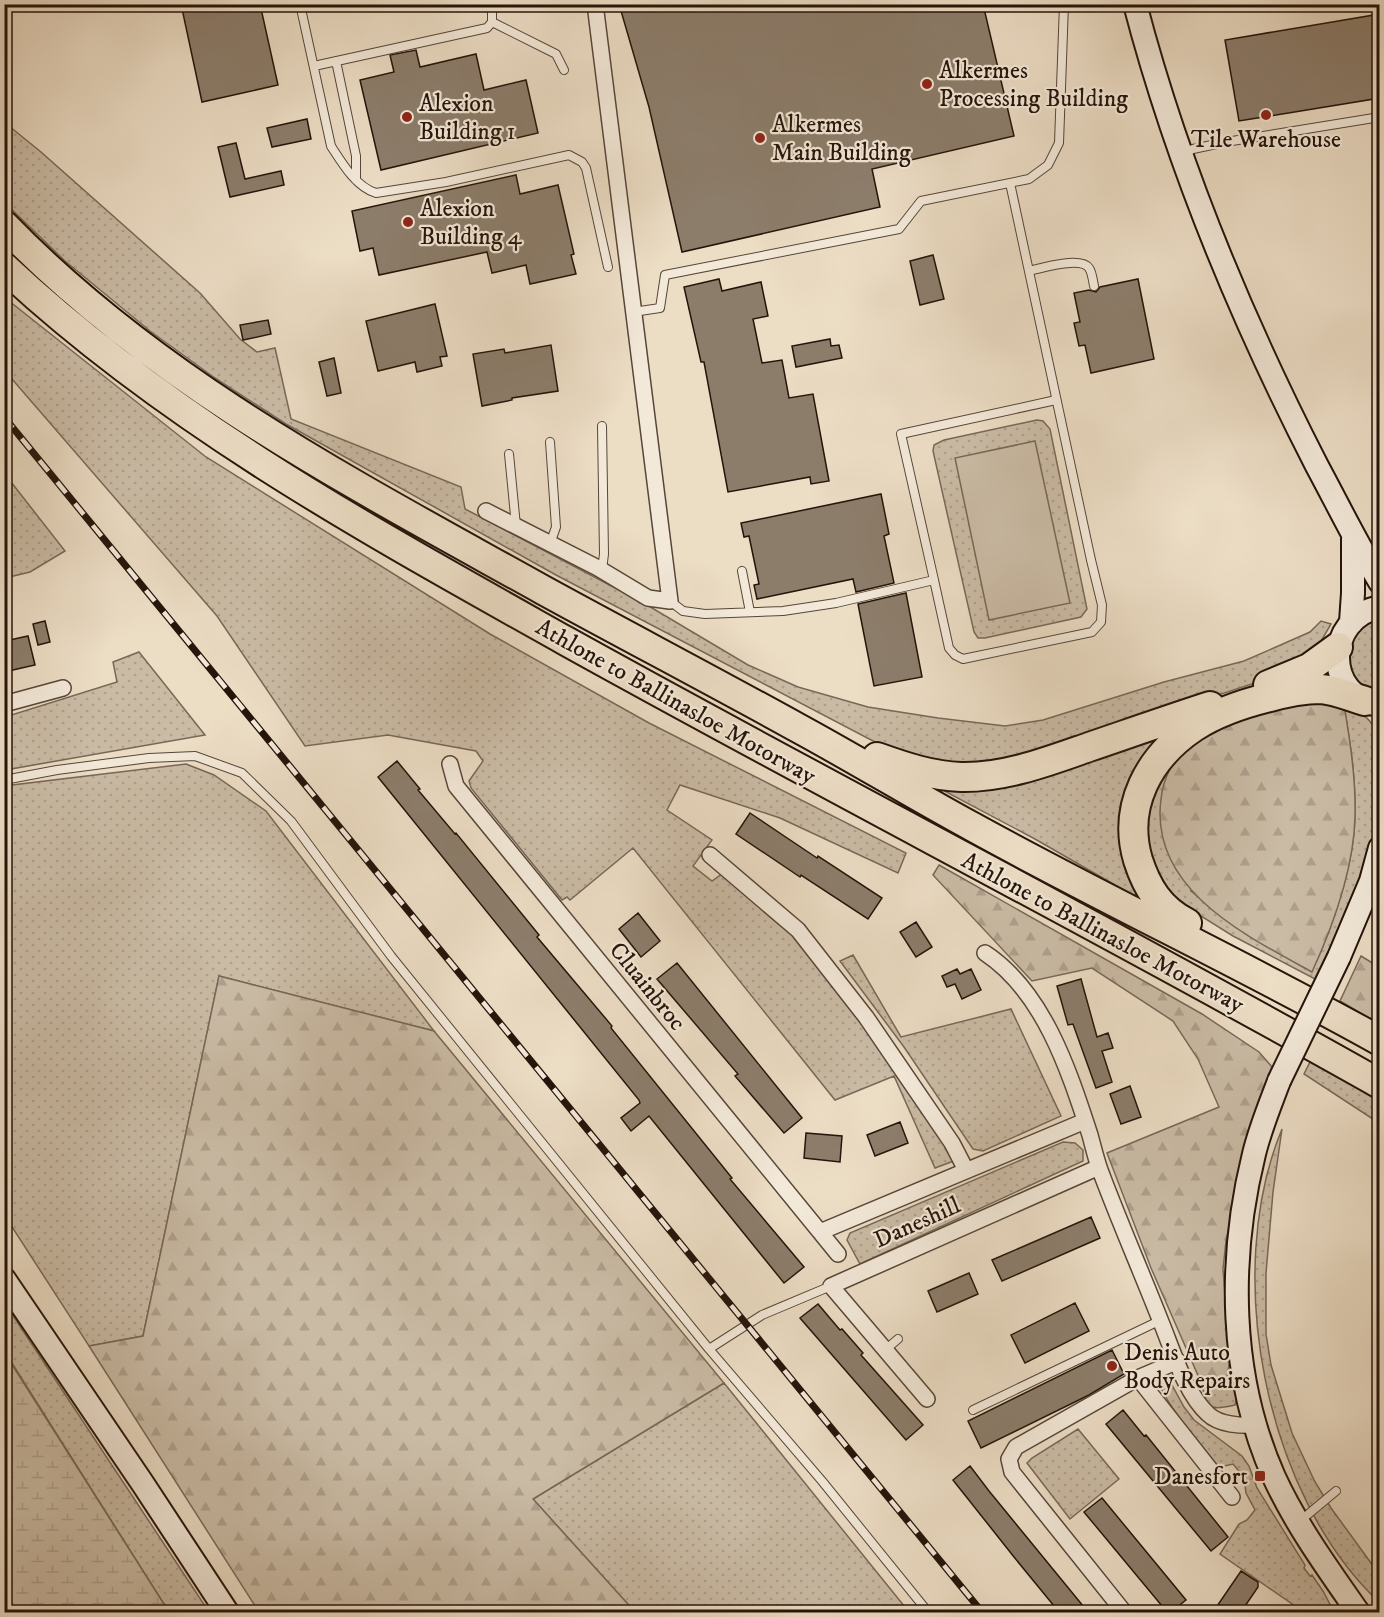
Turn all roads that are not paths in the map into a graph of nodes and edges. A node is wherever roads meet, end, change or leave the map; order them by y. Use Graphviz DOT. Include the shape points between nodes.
graph roads {
  1 [pos="300,4"];
  2 [pos="492,4"];
  3 [pos="595,4"];
  4 [pos="1064,4"];
  5 [pos="1135,4"];
  6 [pos="492,21"];
  7 [pos="336,61"];
  8 [pos="314,66"];
  9 [pos="564,70"];
  10 [pos="1380,117"];
  11 [pos="1180,155"];
  12 [pos="356,180"];
  13 [pos="1010,183"];
  14 [pos="4,225"];
  15 [pos="4,267"];
  16 [pos="608,267"];
  17 [pos="1029,271"];
  18 [pos="1094,286"];
  19 [pos="633,312"];
  20 [pos="1056,400"];
  21 [pos="602,426"];
  22 [pos="550,442"];
  23 [pos="509,454"];
  24 [pos="486,511"];
  25 [pos="516,526"];
  26 [pos="1353,538"];
  27 [pos="550,544"];
  28 [pos="602,570"];
  29 [pos="742,571"];
  30 [pos="934,580"];
  31 [pos="1380,582"];
  32 [pos="670,601"];
  33 [pos="1380,608"];
  34 [pos="750,612"];
  35 [pos="1345,634"];
  36 [pos="63,688"];
  37 [pos="4,704"];
  38 [pos="1375,707"];
  39 [pos="802,730"];
  40 [pos="450,764"];
  41 [pos="4,780"];
  42 [pos="1380,848"];
  43 [pos="710,855"];
  44 [pos="985,953"];
  45 [pos="1344,1021"];
  46 [pos="1380,1041"];
  47 [pos="1380,1084"];
  48 [pos="1085,1121"];
  49 [pos="1099,1167"];
  50 [pos="966,1170"];
  51 [pos="820,1233"];
  52 [pos="838,1254"];
  53 [pos="4,1279"];
  54 [pos="831,1286"];
  55 [pos="1161,1320"];
  56 [pos="898,1339"];
  57 [pos="709,1349"];
  58 [pos="885,1350"];
  59 [pos="1178,1361"];
  60 [pos="1138,1378"];
  61 [pos="927,1399"];
  62 [pos="973,1410"];
  63 [pos="1256,1425"];
  64 [pos="1336,1491"];
  65 [pos="1232,1497"];
  66 [pos="1299,1522"];
  67 [pos="227,1612"];
  68 [pos="928,1612"];
  69 [pos="1124,1612"];
  70 [pos="1358,1612"];
  1 -- 8 [label="lane"];
  2 -- 6 [label="lane"];
  3 -- 19 [label="street"];
  4 -- 13 [label="lane" via="1059,143 1048,165 1029,178"];
  5 -- 11 [label="main road"];
  6 -- 7 [label="lane" via="487,28"];
  6 -- 9 [label="lane" via="556,54"];
  7 -- 8 [label="lane"];
  7 -- 12 [label="lane" via="356,156"];
  8 -- 12 [label="lane" via="331,146"];
  10 -- 11 [label="lane" via="1217,144"];
  11 -- 26 [label="main road" via="1245,318"];
  12 -- 16 [label="lane" via="376,193 569,155 586,168"];
  13 -- 17 [label="lane"];
  13 -- 19 [label="lane" via="921,201 899,229 665,275 660,308"];
  14 -- 39 [label="highway, Athlone to Ballinasloe Motorway" via="40,262 117,327 196,386 284,443"];
  15 -- 47 [label="highway, Athlone to Ballinasloe Motorway" via="120,365 230,445 639,681"];
  17 -- 18 [label="lane" via="1084,263 1090,268"];
  17 -- 20 [label="lane"];
  19 -- 32 [label="street"];
  20 -- 30 [label="lane" via="901,434"];
  20 -- 30 [label="lane" via="1102,605 1101,622 1092,632 963,659 950,648"];
  21 -- 28 [label="lane"];
  22 -- 27 [label="lane" via="556,527"];
  23 -- 25 [label="lane"];
  24 -- 25 [label="street"];
  25 -- 27 [label="street"];
  26 -- 31 [label="main road"];
  26 -- 35 [label="main road" via="1353,593"];
  27 -- 28 [label="street"];
  28 -- 32 [label="street" via="648,598"];
  29 -- 34 [label="lane"];
  30 -- 34 [label="lane" via="836,603"];
  32 -- 34 [label="lane" via="682,611"];
  33 -- 35 [label="main road" via="1364,611"];
  35 -- 38 [label="main road" via="1337,657 1342,677 1354,693"];
  35 -- 39 [label="highway" via="1310,668 1247,693 1064,755 981,776 912,770"];
  36 -- 37 [label="street"];
  38 -- 45 [label="highway" via="1322,689 1290,692 1219,714 1194,727 1170,747 1140,788 1133,814 1133,842 1158,903 1177,918 1284,973"];
  39 -- 45 [label="highway, Athlone to Ballinasloe Motorway" via="974,828"];
  40 -- 51 [label="street, Cluainbroc" via="456,786"];
  41 -- 57 [label="lane" via="149,758 195,756 242,773 291,821 391,956"];
  42 -- 63 [label="main road, bridge" via="1371,881 1339,957 1279,1080 1254,1153 1244,1198 1238,1243 1237,1323"];
  43 -- 50 [label="street" via="798,930 866,1017 952,1143"];
  44 -- 48 [label="street" via="998,961 1033,1003 1064,1063"];
  45 -- 46 [label="highway"];
  48 -- 49 [label="street"];
  48 -- 50 [label="street"];
  49 -- 54 [label="street, Daneshill"];
  49 -- 55 [label="street"];
  50 -- 51 [label="street"];
  51 -- 52 [label="street, Cluainbroc"];
  53 -- 67 [label="main road"];
  54 -- 57 [label="lane" via="762,1315"];
  54 -- 58 [label="street"];
  55 -- 59 [label="street"];
  55 -- 62 [label="lane"];
  56 -- 58 [label="lane"];
  57 -- 68 [label="lane"];
  58 -- 61 [label="street"];
  59 -- 60 [label="street"];
  59 -- 63 [label="street" via="1197,1401 1212,1418"];
  60 -- 65 [label="street"];
  60 -- 69 [label="street" via="1016,1447 1009,1459 1012,1472"];
  63 -- 66 [label="main road" via="1274,1476"];
  64 -- 66 [label="lane"];
  66 -- 70 [label="main road"];
}
